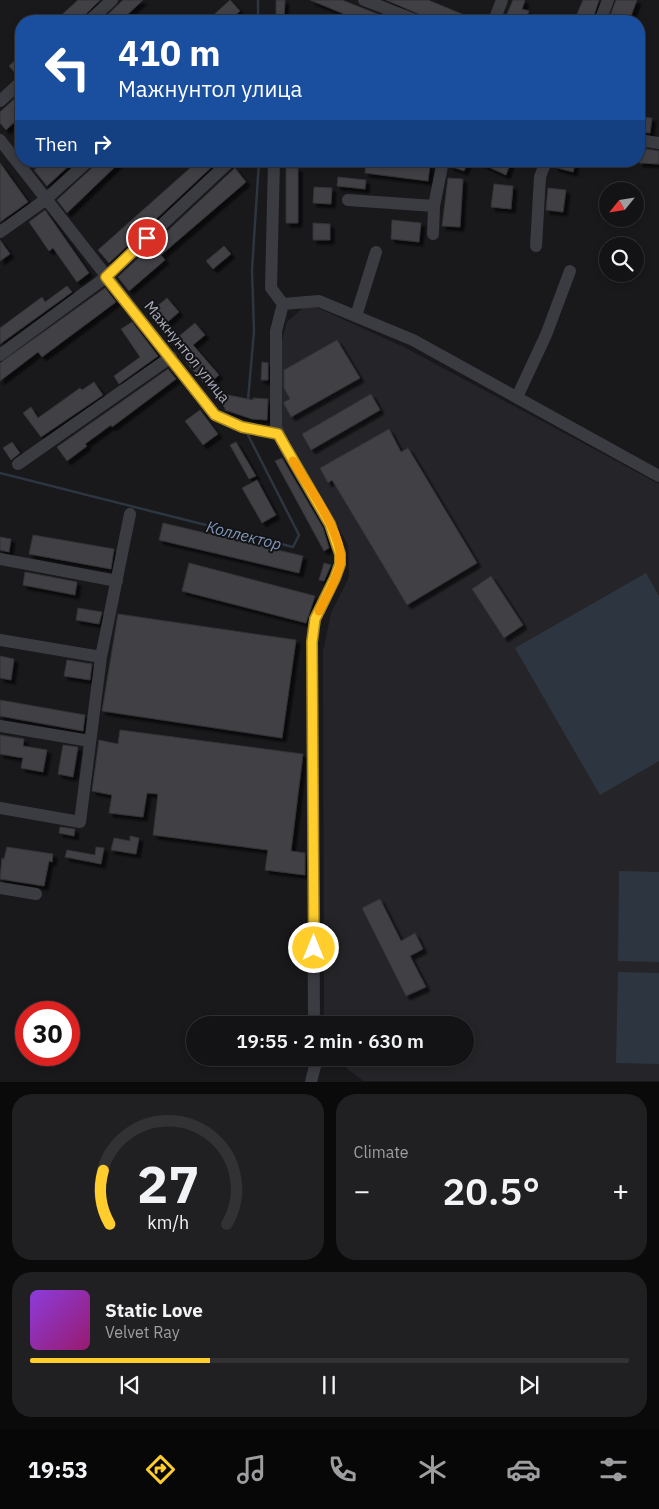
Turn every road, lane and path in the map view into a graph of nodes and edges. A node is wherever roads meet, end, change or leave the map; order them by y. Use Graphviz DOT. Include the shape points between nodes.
graph roads {
  1 [pos="112,0"];
  2 [pos="364,0"];
  3 [pos="502,0"];
  4 [pos="608,0"];
  5 [pos="96,15"];
  6 [pos="403,15"];
  7 [pos="496,15"];
  8 [pos="602,15"];
  9 [pos="15,87"];
  10 [pos="0,101"];
  11 [pos="0,140"];
  12 [pos="645,141"];
  13 [pos="659,143"];
  14 [pos="15,160"];
  15 [pos="20,167"];
  16 [pos="81,167"];
  17 [pos="224,167"];
  18 [pos="274,167"];
  19 [pos="442,167"];
  20 [pos="544,167"];
  21 [pos="45,200"];
  22 [pos="348,200"];
  23 [pos="434,206"];
  24 [pos="0,232"];
  25 [pos="433,234"];
  26 [pos="536,246"];
  27 [pos="376,252"];
  28 [pos="570,271"];
  29 [pos="106,277"];
  30 [pos="283,304"];
  31 [pos="356,316"];
  32 [pos="0,355"];
  33 [pos="170,357"];
  34 [pos="517,397"];
  35 [pos="278,434"];
  36 [pos="18,464"];
  37 [pos="659,476"];
  38 [pos="130,514"];
  39 [pos="0,559"];
  40 [pos="117,582"];
  41 [pos="0,640"];
  42 [pos="101,658"];
  43 [pos="0,726"];
  44 [pos="90,742"];
  45 [pos="0,808"];
  46 [pos="0,888"];
  47 [pos="36,894"];
  48 [pos="314,1016"];
  49 [pos="315,1066"];
  50 [pos="311,1082"];
  1 -- 5 [label="street"];
  2 -- 6 [label="street"];
  3 -- 7 [label="street"];
  4 -- 8 [label="street"];
  9 -- 10 [label="street"];
  11 -- 14 [label="street, Мажнунтол улица"];
  12 -- 13 [label="street"];
  15 -- 21 [label="street, Мажнунтол улица"];
  16 -- 21 [label="street"];
  17 -- 29 [label="street"];
  18 -- 30 [label="street" via="271,288"];
  19 -- 23 [label="street"];
  20 -- 26 [label="street" via="540,177"];
  21 -- 24 [label="street"];
  21 -- 29 [label="street, Мажнунтол улица"];
  22 -- 23 [label="street"];
  23 -- 25 [label="street"];
  27 -- 31 [label="street"];
  28 -- 34 [label="street" via="546,335"];
  29 -- 32 [label="street"];
  29 -- 33 [label="street, Мажнунтол улица"];
  30 -- 31 [label="street" via="319,301"];
  30 -- 35 [label="street" via="276,331 274,419"];
  31 -- 34 [label="street" via="413,340"];
  33 -- 35 [label="street, Мажнунтол улица" via="215,415 245,428"];
  33 -- 36 [label="street"];
  34 -- 37 [label="street"];
  35 -- 48 [label="street" via="330,524 340,554 335,578 315,619 312,642"];
  38 -- 40 [label="street"];
  39 -- 40 [label="street"];
  40 -- 42 [label="street"];
  41 -- 42 [label="street"];
  42 -- 44 [label="street"];
  43 -- 44 [label="street"];
  44 -- 45 [label="street" via="80,822"];
  46 -- 47 [label="street"];
  49 -- 50 [label="street"];
}
